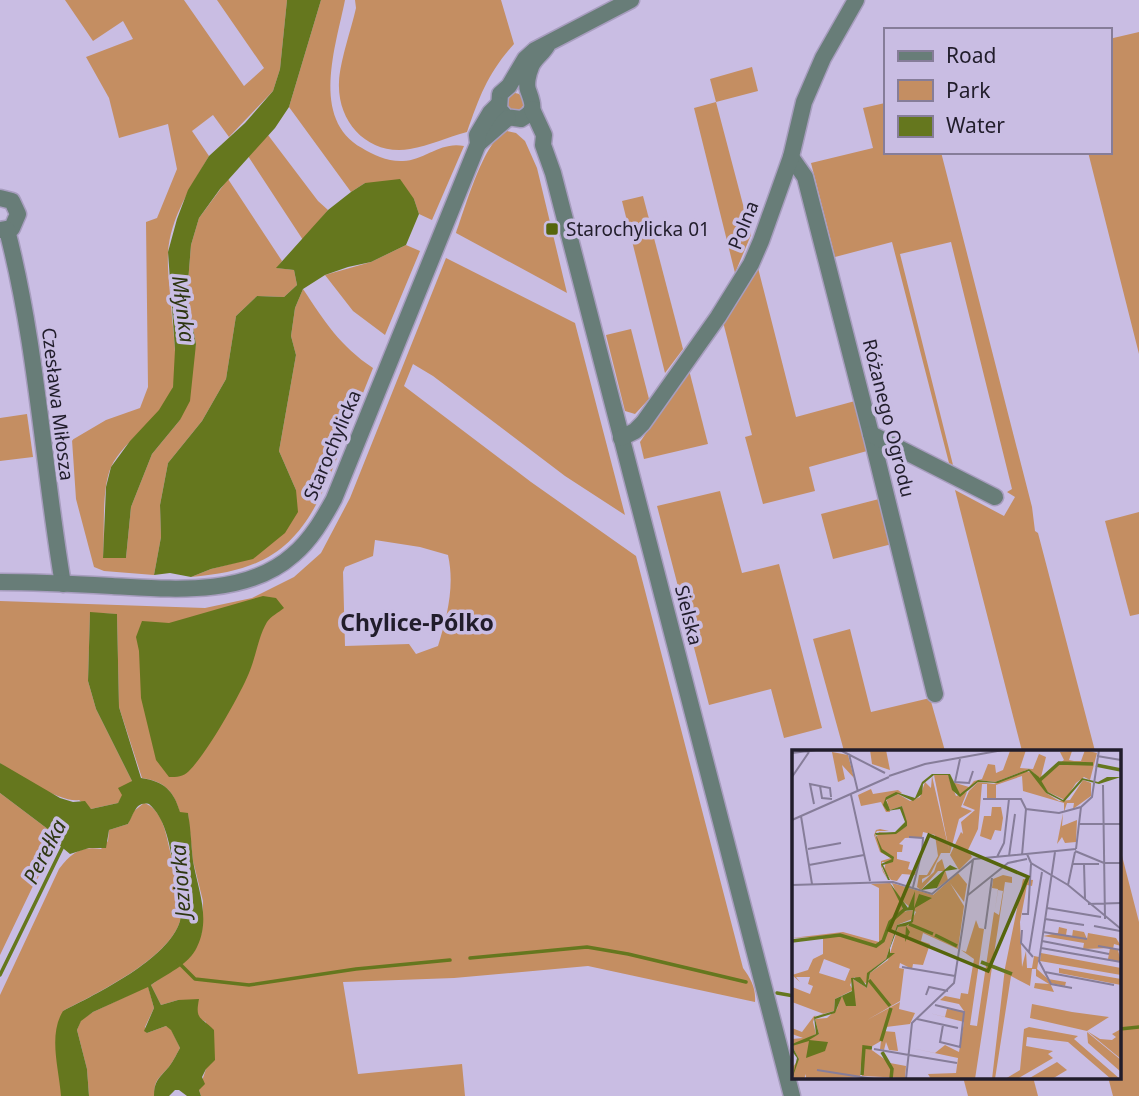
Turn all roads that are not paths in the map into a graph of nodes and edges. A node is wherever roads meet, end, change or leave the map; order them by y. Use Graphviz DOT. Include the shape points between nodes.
graph roads {
  1 [pos="631,0"];
  2 [pos="856,0"];
  3 [pos="548,44"];
  4 [pos="509,86"];
  5 [pos="528,90"];
  6 [pos="532,109"];
  7 [pos="508,114"];
  8 [pos="543,145"];
  9 [pos="791,158"];
  10 [pos="0,198"];
  11 [pos="3,230"];
  12 [pos="872,434"];
  13 [pos="621,438"];
  14 [pos="995,497"];
  15 [pos="0,582"];
  16 [pos="63,584"];
  17 [pos="935,694"];
  18 [pos="792,1096"];
  1 -- 3 [label="street, Starochylicka"];
  2 -- 9 [label="street, Polna" via="804,102"];
  3 -- 4 [label="street, Starochylicka" via="525,59"];
  3 -- 5 [label="street, Starochylicka" via="532,63"];
  4 -- 5 [label="street"];
  4 -- 7 [label="street, Starochylicka" via="500,94"];
  5 -- 6 [label="street, Starochylicka"];
  6 -- 7 [label="street, Starochylicka" via="524,118"];
  6 -- 8 [label="street, Sielska" via="544,135"];
  7 -- 8 [label="street, Sielska"];
  7 -- 16 [label="street, Starochylicka" via="480,127 478,144 334,499 306,542 275,567 225,585 170,590"];
  8 -- 13 [label="street, Sielska"];
  9 -- 12 [label="street, Różanego Ogrodu" via="805,177"];
  9 -- 13 [label="street, Polna" via="751,264 643,423"];
  10 -- 11 [label="street, Czesława Miłosza" via="12,201 18,209 15,224"];
  11 -- 16 [label="street, Czesława Miłosza" via="21,284"];
  12 -- 14 [label="street"];
  12 -- 17 [label="street, Różanego Ogrodu"];
  13 -- 18 [label="street, Sielska"];
  15 -- 16 [label="street, Starochylicka"];
}
